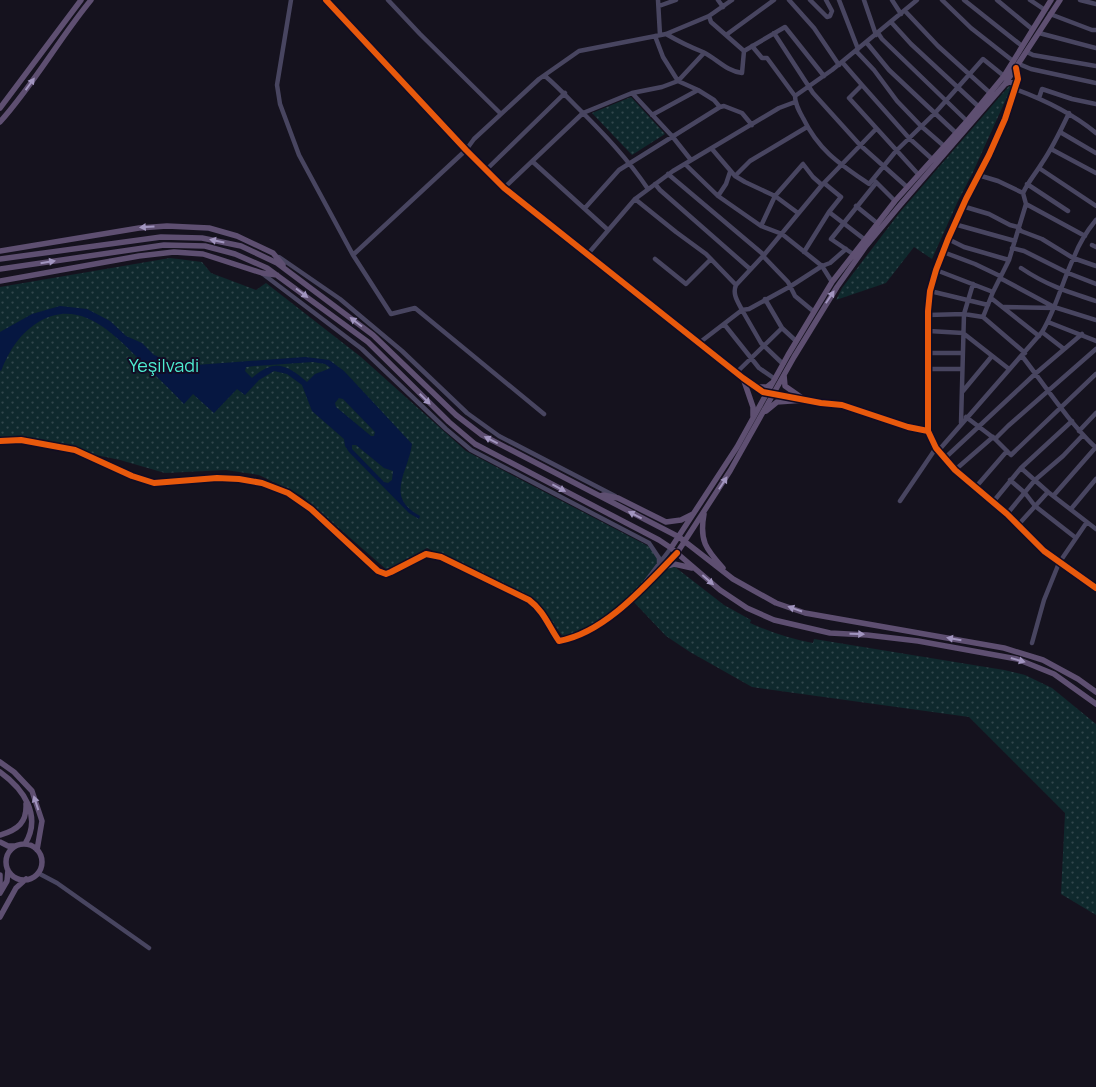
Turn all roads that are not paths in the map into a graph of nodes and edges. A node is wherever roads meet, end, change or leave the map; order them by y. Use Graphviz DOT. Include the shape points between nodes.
graph roads {
  1 [pos="81,0"];
  2 [pos="91,0"];
  3 [pos="291,0"];
  4 [pos="326,0"];
  5 [pos="388,0"];
  6 [pos="658,0"];
  7 [pos="676,0"];
  8 [pos="718,0"];
  9 [pos="732,0"];
  10 [pos="774,0"];
  11 [pos="789,0"];
  12 [pos="810,0"];
  13 [pos="826,0"];
  14 [pos="839,0"];
  15 [pos="864,0"];
  16 [pos="892,0"];
  17 [pos="916,0"];
  18 [pos="942,0"];
  19 [pos="964,0"];
  20 [pos="997,0"];
  21 [pos="1030,0"];
  22 [pos="1051,0"];
  23 [pos="1060,0"];
  24 [pos="1080,0"];
  25 [pos="1096,4"];
  26 [pos="659,6"];
  27 [pos="723,7"];
  28 [pos="903,12"];
  29 [pos="1048,12"];
  30 [pos="709,16"];
  31 [pos="891,22"];
  32 [pos="1032,29"];
  33 [pos="1096,30"];
  34 [pos="774,33"];
  35 [pos="1039,33"];
  36 [pos="666,34"];
  37 [pos="726,34"];
  38 [pos="877,34"];
  39 [pos="658,35"];
  40 [pos="866,42"];
  41 [pos="752,46"];
  42 [pos="1022,46"];
  43 [pos="1096,48"];
  44 [pos="857,50"];
  45 [pos="744,51"];
  46 [pos="1027,52"];
  47 [pos="704,53"];
  48 [pos="840,63"];
  49 [pos="1016,64"];
  50 [pos="1096,66"];
  51 [pos="969,74"];
  52 [pos="545,76"];
  53 [pos="824,76"];
  54 [pos="1004,76"];
  55 [pos="678,82"];
  56 [pos="1096,83"];
  57 [pos="1005,84"];
  58 [pos="862,85"];
  59 [pos="810,87"];
  60 [pos="957,87"];
  61 [pos="698,90"];
  62 [pos="1015,90"];
  63 [pos="565,93"];
  64 [pos="632,93"];
  65 [pos="990,94"];
  66 [pos="794,96"];
  67 [pos="1039,98"];
  68 [pos="946,100"];
  69 [pos="795,102"];
  70 [pos="1096,104"];
  71 [pos="1,107"];
  72 [pos="979,107"];
  73 [pos="720,108"];
  74 [pos="935,112"];
  75 [pos="583,113"];
  76 [pos="1069,113"];
  77 [pos="501,114"];
  78 [pos="652,115"];
  79 [pos="1,121"];
  80 [pos="967,121"];
  81 [pos="752,124"];
  82 [pos="921,126"];
  83 [pos="807,127"];
  84 [pos="876,129"];
  85 [pos="1060,132"];
  86 [pos="956,133"];
  87 [pos="1096,133"];
  88 [pos="672,136"];
  89 [pos="909,138"];
  90 [pos="860,145"];
  91 [pos="944,146"];
  92 [pos="712,149"];
  93 [pos="1051,149"];
  94 [pos="466,150"];
  95 [pos="896,151"];
  96 [pos="1096,153"];
  97 [pos="932,159"];
  98 [pos="691,160"];
  99 [pos="533,162"];
  100 [pos="630,163"];
  101 [pos="685,164"];
  102 [pos="841,165"];
  103 [pos="883,166"];
  104 [pos="1039,168"];
  105 [pos="486,170"];
  106 [pos="730,172"];
  107 [pos="1096,173"];
  108 [pos="668,174"];
  109 [pos="918,174"];
  110 [pos="978,175"];
  111 [pos="735,176"];
  112 [pos="874,181"];
  113 [pos="655,184"];
  114 [pos="823,184"];
  115 [pos="1027,184"];
  116 [pos="907,187"];
  117 [pos="504,188"];
  118 [pos="648,189"];
  119 [pos="1023,193"];
  120 [pos="718,196"];
  121 [pos="775,196"];
  122 [pos="635,199"];
  123 [pos="896,201"];
  124 [pos="1026,204"];
  125 [pos="856,206"];
  126 [pos="962,206"];
  127 [pos="1096,206"];
  128 [pos="584,208"];
  129 [pos="1068,211"];
  130 [pos="829,212"];
  131 [pos="798,213"];
  132 [pos="1096,220"];
  133 [pos="844,223"];
  134 [pos="877,224"];
  135 [pos="954,224"];
  136 [pos="761,226"];
  137 [pos="1018,227"];
  138 [pos="1094,227"];
  139 [pos="608,230"];
  140 [pos="782,234"];
  141 [pos="1085,236"];
  142 [pos="864,239"];
  143 [pos="948,239"];
  144 [pos="1015,241"];
  145 [pos="1012,248"];
  146 [pos="846,249"];
  147 [pos="0,251"];
  148 [pos="804,252"];
  149 [pos="943,252"];
  150 [pos="273,253"];
  151 [pos="853,254"];
  152 [pos="353,255"];
  153 [pos="587,255"];
  154 [pos="764,256"];
  155 [pos="1073,258"];
  156 [pos="0,259"];
  157 [pos="655,259"];
  158 [pos="711,259"];
  159 [pos="1009,260"];
  160 [pos="822,266"];
  161 [pos="1096,266"];
  162 [pos="1022,268"];
  163 [pos="0,269"];
  164 [pos="750,269"];
  165 [pos="936,270"];
  166 [pos="288,271"];
  167 [pos="262,273"];
  168 [pos="1068,273"];
  169 [pos="279,275"];
  170 [pos="1000,277"];
  171 [pos="0,281"];
  172 [pos="832,282"];
  173 [pos="972,284"];
  174 [pos="1096,284"];
  175 [pos="736,285"];
  176 [pos="790,286"];
  177 [pos="1062,290"];
  178 [pos="930,291"];
  179 [pos="992,292"];
  180 [pos="991,298"];
  181 [pos="765,299"];
  182 [pos="969,299"];
  183 [pos="1096,301"];
  184 [pos="988,304"];
  185 [pos="1004,307"];
  186 [pos="1054,308"];
  187 [pos="742,310"];
  188 [pos="813,311"];
  189 [pos="964,314"];
  190 [pos="928,315"];
  191 [pos="983,317"];
  192 [pos="1096,320"];
  193 [pos="1048,322"];
  194 [pos="724,324"];
  195 [pos="782,328"];
  196 [pos="929,331"];
  197 [pos="964,334"];
  198 [pos="1040,334"];
  199 [pos="1082,334"];
  200 [pos="796,341"];
  201 [pos="1096,341"];
  202 [pos="699,343"];
  203 [pos="764,346"];
  204 [pos="1064,349"];
  205 [pos="1096,349"];
  206 [pos="929,353"];
  207 [pos="963,353"];
  208 [pos="1023,354"];
  209 [pos="992,356"];
  210 [pos="752,359"];
  211 [pos="784,364"];
  212 [pos="929,369"];
  213 [pos="962,369"];
  214 [pos="1009,369"];
  215 [pos="736,373"];
  216 [pos="784,374"];
  217 [pos="1035,374"];
  218 [pos="1096,374"];
  219 [pos="743,378"];
  220 [pos="774,381"];
  221 [pos="755,387"];
  222 [pos="962,392"];
  223 [pos="1048,392"];
  224 [pos="770,394"];
  225 [pos="806,400"];
  226 [pos="1062,407"];
  227 [pos="1096,413"];
  228 [pos="544,414"];
  229 [pos="763,414"];
  230 [pos="966,417"];
  231 [pos="752,421"];
  232 [pos="1072,421"];
  233 [pos="961,423"];
  234 [pos="979,428"];
  235 [pos="928,432"];
  236 [pos="1081,433"];
  237 [pos="994,438"];
  238 [pos="0,441"];
  239 [pos="1096,447"];
  240 [pos="937,449"];
  241 [pos="1007,451"];
  242 [pos="945,458"];
  243 [pos="1021,468"];
  244 [pos="955,470"];
  245 [pos="1096,479"];
  246 [pos="1010,480"];
  247 [pos="1035,480"];
  248 [pos="975,488"];
  249 [pos="1025,492"];
  250 [pos="1048,492"];
  251 [pos="595,494"];
  252 [pos="1054,495"];
  253 [pos="618,498"];
  254 [pos="900,500"];
  255 [pos="993,502"];
  256 [pos="1035,506"];
  257 [pos="1071,509"];
  258 [pos="705,510"];
  259 [pos="695,513"];
  260 [pos="1007,514"];
  261 [pos="1087,522"];
  262 [pos="1018,525"];
  263 [pos="1096,529"];
  264 [pos="679,537"];
  265 [pos="1076,538"];
  266 [pos="684,541"];
  267 [pos="671,548"];
  268 [pos="677,553"];
  269 [pos="1059,563"];
  270 [pos="661,566"];
  271 [pos="696,570"];
  272 [pos="733,579"];
  273 [pos="1096,580"];
  274 [pos="1094,586"];
  275 [pos="1032,642"];
  276 [pos="1096,692"];
  277 [pos="1096,704"];
  278 [pos="0,762"];
  279 [pos="0,772"];
  280 [pos="25,799"];
  281 [pos="0,835"];
  282 [pos="0,842"];
  283 [pos="25,844"];
  284 [pos="15,846"];
  285 [pos="37,850"];
  286 [pos="0,853"];
  287 [pos="6,860"];
  288 [pos="8,870"];
  289 [pos="38,872"];
  290 [pos="0,875"];
  291 [pos="26,879"];
  292 [pos="0,885"];
  293 [pos="0,893"];
  294 [pos="0,917"];
  295 [pos="149,948"];
  1 -- 71 [label="main road"];
  79 -- 2 [label="main road, one-way"];
  3 -- 152 [label="street" via="277,85 280,104 299,155"];
  4 -- 94 [label="street"];
  5 -- 77 [label="street"];
  6 -- 26 [label="street"];
  7 -- 26 [label="street"];
  8 -- 27 [label="street"];
  9 -- 27 [label="street"];
  10 -- 37 [label="street"];
  11 -- 48 [label="street"];
  12 -- 13 [label="street" via="827,18 832,11"];
  14 -- 44 [label="street"];
  15 -- 38 [label="street"];
  16 -- 28 [label="street"];
  17 -- 28 [label="street"];
  18 -- 49 [label="street" via="977,34"];
  19 -- 42 [label="street"];
  20 -- 32 [label="street"];
  21 -- 29 [label="street"];
  22 -- 29 [label="main road"];
  23 -- 29 [label="main road"];
  24 -- 25 [label="street"];
  26 -- 39 [label="street"];
  27 -- 30 [label="street"];
  28 -- 31 [label="street"];
  28 -- 51 [label="street"];
  29 -- 32 [label="main road"];
  29 -- 33 [label="street"];
  29 -- 35 [label="main road"];
  30 -- 36 [label="street"];
  30 -- 37 [label="street" via="711,22"];
  31 -- 38 [label="street"];
  31 -- 60 [label="street"];
  32 -- 42 [label="main road"];
  34 -- 41 [label="street"];
  34 -- 53 [label="street" via="785,27"];
  34 -- 59 [label="street"];
  35 -- 43 [label="street"];
  35 -- 46 [label="main road"];
  36 -- 39 [label="street"];
  36 -- 47 [label="street"];
  37 -- 45 [label="street"];
  38 -- 40 [label="street"];
  38 -- 68 [label="street"];
  39 -- 52 [label="street" via="579,51"];
  39 -- 55 [label="street" via="663,57"];
  40 -- 44 [label="street"];
  40 -- 74 [label="street" via="889,70"];
  41 -- 45 [label="street"];
  41 -- 66 [label="street" via="762,58 767,58"];
  42 -- 49 [label="main road"];
  44 -- 48 [label="street"];
  44 -- 82 [label="street"];
  45 -- 47 [label="street" via="742,73 731,72"];
  46 -- 49 [label="main road"];
  46 -- 50 [label="street"];
  47 -- 55 [label="street"];
  48 -- 53 [label="street"];
  48 -- 58 [label="street"];
  49 -- 54 [label="main road"];
  49 -- 56 [label="street"];
  49 -- 57 [label="main road"];
  49 -- 62 [label="street" via="1018,79"];
  51 -- 54 [label="street" via="983,59"];
  51 -- 60 [label="street"];
  51 -- 65 [label="street"];
  52 -- 63 [label="street"];
  52 -- 77 [label="street"];
  53 -- 59 [label="street"];
  54 -- 65 [label="main road"];
  55 -- 61 [label="street"];
  55 -- 64 [label="street"];
  57 -- 62 [label="main road" via="1014,83"];
  216 -- 57 [label="main road, one-way" via="818,315 866,246"];
  58 -- 84 [label="street" via="848,98"];
  58 -- 89 [label="street"];
  59 -- 66 [label="street"];
  59 -- 90 [label="street"];
  60 -- 68 [label="street"];
  60 -- 72 [label="street"];
  61 -- 73 [label="street"];
  61 -- 78 [label="street"];
  62 -- 67 [label="street"];
  62 -- 110 [label="street"];
  63 -- 75 [label="street"];
  63 -- 105 [label="street"];
  64 -- 75 [label="street"];
  64 -- 78 [label="street"];
  65 -- 72 [label="main road"];
  66 -- 69 [label="street"];
  67 -- 70 [label="street" via="1042,89"];
  67 -- 76 [label="street"];
  68 -- 74 [label="street"];
  68 -- 80 [label="street"];
  69 -- 81 [label="street"];
  69 -- 83 [label="street"];
  72 -- 80 [label="main road"];
  73 -- 81 [label="street" via="724,106 742,113"];
  73 -- 88 [label="street"];
  74 -- 82 [label="street"];
  74 -- 86 [label="street"];
  75 -- 99 [label="street"];
  75 -- 100 [label="street"];
  76 -- 85 [label="street"];
  76 -- 87 [label="street"];
  77 -- 94 [label="street"];
  78 -- 88 [label="street"];
  80 -- 86 [label="main road"];
  81 -- 92 [label="street"];
  82 -- 89 [label="street"];
  82 -- 91 [label="street"];
  83 -- 102 [label="street" via="826,152"];
  83 -- 111 [label="street" via="750,161"];
  84 -- 90 [label="street"];
  84 -- 95 [label="street"];
  85 -- 93 [label="street"];
  85 -- 96 [label="street"];
  86 -- 91 [label="main road"];
  88 -- 98 [label="street"];
  88 -- 100 [label="street"];
  89 -- 95 [label="street"];
  89 -- 97 [label="street"];
  90 -- 102 [label="street"];
  90 -- 103 [label="street"];
  91 -- 97 [label="main road"];
  92 -- 98 [label="street"];
  92 -- 106 [label="street"];
  93 -- 104 [label="street"];
  93 -- 107 [label="street"];
  94 -- 105 [label="street"];
  94 -- 152 [label="street"];
  95 -- 103 [label="street"];
  95 -- 109 [label="street"];
  97 -- 109 [label="main road"];
  98 -- 101 [label="street"];
  99 -- 117 [label="street"];
  99 -- 128 [label="street"];
  100 -- 118 [label="street"];
  100 -- 128 [label="street" via="619,170"];
  101 -- 108 [label="street"];
  101 -- 120 [label="street"];
  102 -- 112 [label="street" via="869,184"];
  102 -- 114 [label="street"];
  103 -- 112 [label="street"];
  103 -- 116 [label="street"];
  104 -- 115 [label="street"];
  104 -- 127 [label="street"];
  105 -- 117 [label="street"];
  106 -- 111 [label="street"];
  106 -- 120 [label="street"];
  108 -- 113 [label="street"];
  108 -- 154 [label="street"];
  109 -- 116 [label="main road"];
  110 -- 119 [label="street"];
  110 -- 126 [label="street"];
  111 -- 121 [label="street"];
  112 -- 123 [label="street"];
  112 -- 125 [label="street"];
  113 -- 118 [label="street"];
  113 -- 164 [label="street"];
  114 -- 121 [label="street" via="803,164"];
  114 -- 130 [label="street" via="841,197"];
  114 -- 131 [label="street"];
  115 -- 119 [label="street"];
  115 -- 129 [label="street"];
  116 -- 123 [label="main road"];
  117 -- 153 [label="street"];
  118 -- 122 [label="street"];
  119 -- 124 [label="street"];
  120 -- 136 [label="street"];
  121 -- 131 [label="street"];
  121 -- 136 [label="street"];
  122 -- 139 [label="street"];
  122 -- 158 [label="street"];
  123 -- 134 [label="main road"];
  124 -- 137 [label="street"];
  124 -- 141 [label="street"];
  125 -- 133 [label="street"];
  125 -- 134 [label="street"];
  126 -- 135 [label="street"];
  126 -- 137 [label="street"];
  128 -- 139 [label="street"];
  130 -- 133 [label="street"];
  130 -- 148 [label="street"];
  131 -- 140 [label="street"];
  132 -- 138 [label="street"];
  133 -- 142 [label="street"];
  133 -- 146 [label="street" via="831,239"];
  134 -- 142 [label="main road"];
  135 -- 143 [label="street"];
  135 -- 144 [label="street"];
  136 -- 140 [label="street"];
  137 -- 144 [label="street"];
  137 -- 155 [label="street"];
  138 -- 141 [label="street"];
  139 -- 153 [label="street"];
  140 -- 148 [label="street"];
  140 -- 154 [label="street"];
  141 -- 155 [label="street"];
  142 -- 151 [label="main road"];
  143 -- 149 [label="street"];
  143 -- 159 [label="street"];
  144 -- 145 [label="street"];
  145 -- 159 [label="street"];
  145 -- 168 [label="street"];
  146 -- 151 [label="street"];
  146 -- 160 [label="street"];
  150 -- 147 [label="main road, one-way" via="237,236 209,228 167,226"];
  148 -- 160 [label="street"];
  149 -- 165 [label="street"];
  149 -- 170 [label="street"];
  150 -- 166 [label="main road"];
  150 -- 253 [label="street" via="340,299 402,351 467,413 499,436"];
  151 -- 172 [label="main road"];
  152 -- 228 [label="street" via="392,314 415,308"];
  153 -- 202 [label="street"];
  154 -- 164 [label="street"];
  154 -- 176 [label="street"];
  155 -- 161 [label="street"];
  155 -- 168 [label="street"];
  166 -- 156 [label="main road, one-way" via="241,246 202,238 161,237"];
  157 -- 158 [label="street" via="686,284"];
  158 -- 175 [label="street"];
  159 -- 170 [label="street"];
  160 -- 172 [label="street"];
  160 -- 176 [label="street"];
  162 -- 177 [label="street" via="1041,282"];
  163 -- 169 [label="main road, one-way" via="172,245 204,246 235,254"];
  164 -- 175 [label="street"];
  165 -- 173 [label="street"];
  165 -- 178 [label="street"];
  251 -- 166 [label="main road, one-way" via="482,435 456,415 373,335"];
  167 -- 169 [label="main road"];
  167 -- 171 [label="main road" via="203,254 174,252"];
  167 -- 270 [label="street" via="362,349 471,450 649,543"];
  168 -- 174 [label="street"];
  168 -- 177 [label="street"];
  169 -- 267 [label="main road, one-way" via="368,342 475,444"];
  170 -- 179 [label="street"];
  170 -- 186 [label="street"];
  172 -- 188 [label="main road"];
  173 -- 179 [label="street"];
  173 -- 182 [label="street"];
  175 -- 187 [label="street" via="735,294"];
  176 -- 181 [label="street"];
  176 -- 188 [label="street" via="795,296"];
  177 -- 183 [label="street"];
  177 -- 186 [label="street"];
  178 -- 182 [label="street"];
  178 -- 190 [label="street"];
  179 -- 180 [label="street"];
  180 -- 184 [label="street"];
  180 -- 185 [label="street"];
  181 -- 187 [label="street"];
  181 -- 195 [label="street"];
  182 -- 184 [label="street"];
  182 -- 189 [label="street"];
  184 -- 191 [label="street"];
  185 -- 186 [label="street"];
  185 -- 198 [label="street"];
  186 -- 192 [label="street"];
  186 -- 193 [label="street"];
  187 -- 194 [label="street"];
  187 -- 203 [label="street"];
  188 -- 200 [label="main road"];
  189 -- 190 [label="street"];
  189 -- 191 [label="street"];
  189 -- 197 [label="street"];
  190 -- 196 [label="street"];
  191 -- 208 [label="street"];
  193 -- 198 [label="street"];
  193 -- 199 [label="street"];
  194 -- 202 [label="street"];
  194 -- 210 [label="street"];
  195 -- 200 [label="street"];
  195 -- 203 [label="street"];
  196 -- 197 [label="street"];
  196 -- 206 [label="street"];
  197 -- 207 [label="street"];
  197 -- 209 [label="street"];
  198 -- 204 [label="street"];
  198 -- 208 [label="street"];
  199 -- 201 [label="street"];
  199 -- 204 [label="street"];
  200 -- 211 [label="main road"];
  202 -- 215 [label="street"];
  203 -- 210 [label="street"];
  203 -- 211 [label="street"];
  204 -- 217 [label="street"];
  205 -- 223 [label="street"];
  206 -- 207 [label="street"];
  206 -- 212 [label="street"];
  207 -- 213 [label="street"];
  208 -- 214 [label="street"];
  208 -- 217 [label="street"];
  209 -- 214 [label="street"];
  209 -- 222 [label="street"];
  210 -- 215 [label="street"];
  210 -- 220 [label="street"];
  211 -- 220 [label="main road"];
  212 -- 213 [label="street"];
  212 -- 235 [label="street"];
  213 -- 222 [label="street"];
  214 -- 230 [label="street"];
  215 -- 219 [label="street"];
  216 -- 224 [label="main road"];
  216 -- 225 [label="main road" via="785,386"];
  217 -- 223 [label="street"];
  217 -- 234 [label="street"];
  218 -- 226 [label="street"];
  219 -- 221 [label="street"];
  219 -- 231 [label="main road" via="754,407"];
  220 -- 221 [label="main road" via="767,387"];
  220 -- 224 [label="main road"];
  221 -- 224 [label="street"];
  222 -- 233 [label="street"];
  223 -- 226 [label="street"];
  223 -- 237 [label="street"];
  224 -- 225 [label="street"];
  224 -- 229 [label="main road"];
  224 -- 231 [label="main road"];
  225 -- 229 [label="main road" via="777,402"];
  225 -- 235 [label="street" via="842,405"];
  226 -- 232 [label="street"];
  226 -- 241 [label="street" via="1010,455"];
  227 -- 236 [label="street"];
  258 -- 229 [label="main road, one-way"];
  230 -- 233 [label="street"];
  230 -- 234 [label="street"];
  231 -- 259 [label="main road"];
  232 -- 236 [label="street"];
  232 -- 243 [label="street"];
  233 -- 240 [label="street"];
  234 -- 237 [label="street"];
  234 -- 242 [label="street"];
  235 -- 240 [label="street"];
  236 -- 239 [label="street"];
  236 -- 247 [label="street" via="1063,456"];
  237 -- 241 [label="street"];
  237 -- 244 [label="street"];
  238 -- 270 [label="street" via="21,440 75,450 154,483 217,478 262,483 288,493 311,509 378,571 386,574 426,554 441,557 538,606 559,641 588,632 616,612"];
  239 -- 252 [label="street"];
  240 -- 242 [label="street"];
  240 -- 254 [label="street"];
  241 -- 248 [label="street"];
  242 -- 244 [label="street"];
  243 -- 246 [label="street"];
  243 -- 247 [label="street"];
  244 -- 248 [label="street"];
  245 -- 257 [label="street"];
  246 -- 249 [label="street"];
  246 -- 255 [label="street"];
  247 -- 249 [label="street"];
  247 -- 250 [label="street"];
  248 -- 255 [label="street"];
  249 -- 256 [label="street"];
  249 -- 260 [label="street"];
  250 -- 252 [label="street"];
  250 -- 256 [label="street"];
  251 -- 253 [label="main road"];
  264 -- 251 [label="main road, one-way"];
  252 -- 257 [label="street"];
  253 -- 259 [label="main road" via="666,522 682,520"];
  255 -- 260 [label="street"];
  256 -- 262 [label="street"];
  256 -- 265 [label="street"];
  257 -- 261 [label="street"];
  258 -- 266 [label="main road"];
  258 -- 272 [label="main road" via="701,529 704,544"];
  259 -- 264 [label="main road"];
  260 -- 262 [label="street"];
  261 -- 263 [label="street"];
  261 -- 265 [label="street"];
  262 -- 269 [label="street"];
  264 -- 266 [label="main road"];
  264 -- 267 [label="main road"];
  265 -- 269 [label="street"];
  266 -- 268 [label="main road"];
  266 -- 272 [label="main road"];
  267 -- 268 [label="main road"];
  267 -- 270 [label="street"];
  268 -- 270 [label="street"];
  268 -- 271 [label="main road"];
  269 -- 274 [label="street"];
  269 -- 275 [label="street"];
  270 -- 271 [label="main road" via="674,564"];
  271 -- 277 [label="main road, one-way" via="747,608 774,620 830,633 867,634 1017,659 1054,674"];
  276 -- 272 [label="main road, one-way" via="1035,657 1004,648 805,613 776,603"];
  273 -- 274 [label="street"];
  285 -- 278 [label="main road, one-way" via="42,821 32,792"];
  279 -- 280 [label="main road"];
  280 -- 281 [label="main road" via="26,815 21,825"];
  280 -- 283 [label="main road" via="32,820"];
  282 -- 284 [label="main road"];
  283 -- 284 [label="main road"];
  283 -- 285 [label="main road"];
  284 -- 287 [label="main road"];
  285 -- 289 [label="main road" via="41,863"];
  286 -- 287 [label="main road"];
  287 -- 288 [label="main road"];
  288 -- 291 [label="main road" via="16,878"];
  288 -- 293 [label="main road" via="7,881"];
  289 -- 291 [label="main road"];
  289 -- 295 [label="street"];
  290 -- 292 [label="main road"];
  291 -- 294 [label="main road" via="16,888"];
}
